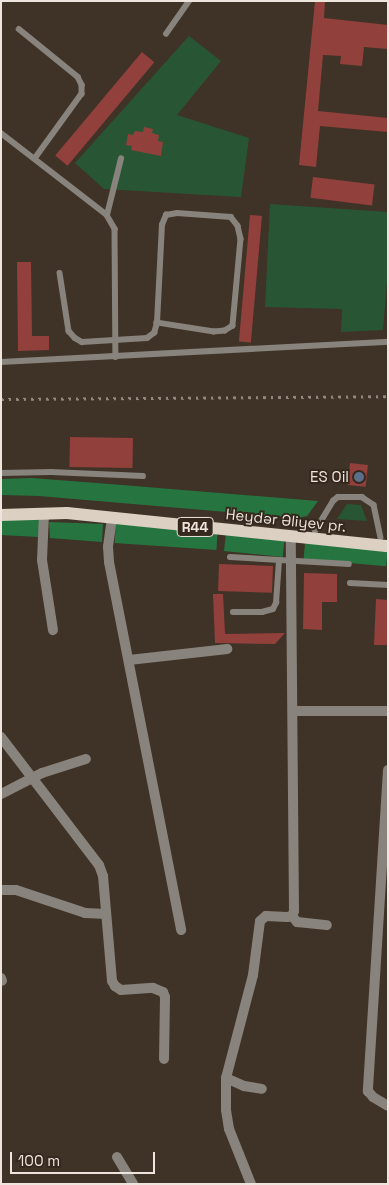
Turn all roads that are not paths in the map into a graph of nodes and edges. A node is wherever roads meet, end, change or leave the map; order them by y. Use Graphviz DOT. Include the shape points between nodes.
graph roads {
  1 [pos="189,1"];
  2 [pos="19,29"];
  3 [pos="166,34"];
  4 [pos="1,133"];
  5 [pos="35,159"];
  6 [pos="121,160"];
  7 [pos="107,215"];
  8 [pos="60,273"];
  9 [pos="158,323"];
  10 [pos="116,340"];
  11 [pos="388,342"];
  12 [pos="116,357"];
  13 [pos="1,362"];
  14 [pos="1,473"];
  15 [pos="143,476"];
  16 [pos="1,507"];
  17 [pos="44,514"];
  18 [pos="1,515"];
  19 [pos="112,518"];
  20 [pos="315,531"];
  21 [pos="291,536"];
  22 [pos="386,540"];
  23 [pos="230,557"];
  24 [pos="284,562"];
  25 [pos="348,564"];
  26 [pos="350,583"];
  27 [pos="388,585"];
  28 [pos="233,612"];
  29 [pos="53,630"];
  30 [pos="227,649"];
  31 [pos="129,660"];
  32 [pos="292,711"];
  33 [pos="388,711"];
  34 [pos="1,737"];
  35 [pos="86,759"];
  36 [pos="388,770"];
  37 [pos="32,778"];
  38 [pos="1,794"];
  39 [pos="1,890"];
  40 [pos="106,914"];
  41 [pos="292,916"];
  42 [pos="327,925"];
  43 [pos="181,930"];
  44 [pos="164,1059"];
  45 [pos="226,1078"];
  46 [pos="262,1089"];
  47 [pos="388,1106"];
  48 [pos="117,1158"];
  49 [pos="133,1184"];
  50 [pos="251,1184"];
  1 -- 3 [label="lane"];
  2 -- 5 [label="lane" via="78,77 82,85 82,94"];
  4 -- 5 [label="lane"];
  5 -- 7 [label="lane"];
  6 -- 7 [label="lane"];
  7 -- 10 [label="lane" via="117,240"];
  8 -- 10 [label="lane" via="69,331 74,338 82,342"];
  9 -- 9 [label="lane" via="162,225 166,215 231,217 238,226 241,239 233,326 214,332"];
  9 -- 10 [label="lane" via="154,333 147,338"];
  10 -- 12 [label="lane"];
  11 -- 12 [label="lane"];
  12 -- 13 [label="lane"];
  14 -- 15 [label="lane"];
  16 -- 20 [label="main road, Heydər Əliyev pr. / R44" via="66,506"];
  17 -- 18 [label="main road, Heydər Əliyev pr. / R44"];
  17 -- 19 [label="main road, Heydər Əliyev pr. / R44"];
  17 -- 29 [label="street" via="42,560"];
  19 -- 21 [label="main road, Heydər Əliyev pr. / R44"];
  19 -- 31 [label="street" via="109,562"];
  20 -- 22 [label="main road, Heydər Əliyev pr. / R44"];
  20 -- 22 [label="lane" via="338,497 362,497 374,505"];
  21 -- 22 [label="main road, Heydər Əliyev pr. / R44"];
  21 -- 24 [label="street"];
  23 -- 24 [label="lane"];
  24 -- 25 [label="lane"];
  24 -- 28 [label="lane" via="273,609"];
  24 -- 32 [label="street"];
  26 -- 27 [label="lane"];
  30 -- 31 [label="street"];
  31 -- 43 [label="street"];
  32 -- 33 [label="street"];
  32 -- 41 [label="street"];
  34 -- 37 [label="street"];
  35 -- 37 [label="street"];
  36 -- 47 [label="street" via="368,1091 373,1098"];
  37 -- 38 [label="street"];
  37 -- 40 [label="street" via="99,865"];
  39 -- 40 [label="street" via="16,890 85,912"];
  40 -- 44 [label="street" via="115,986 121,990 159,989 165,997"];
  41 -- 42 [label="street" via="297,922"];
  41 -- 45 [label="street" via="266,916 260,921 253,975"];
  45 -- 46 [label="street"];
  45 -- 50 [label="street" via="229,1130"];
  48 -- 49 [label="street"];
}
